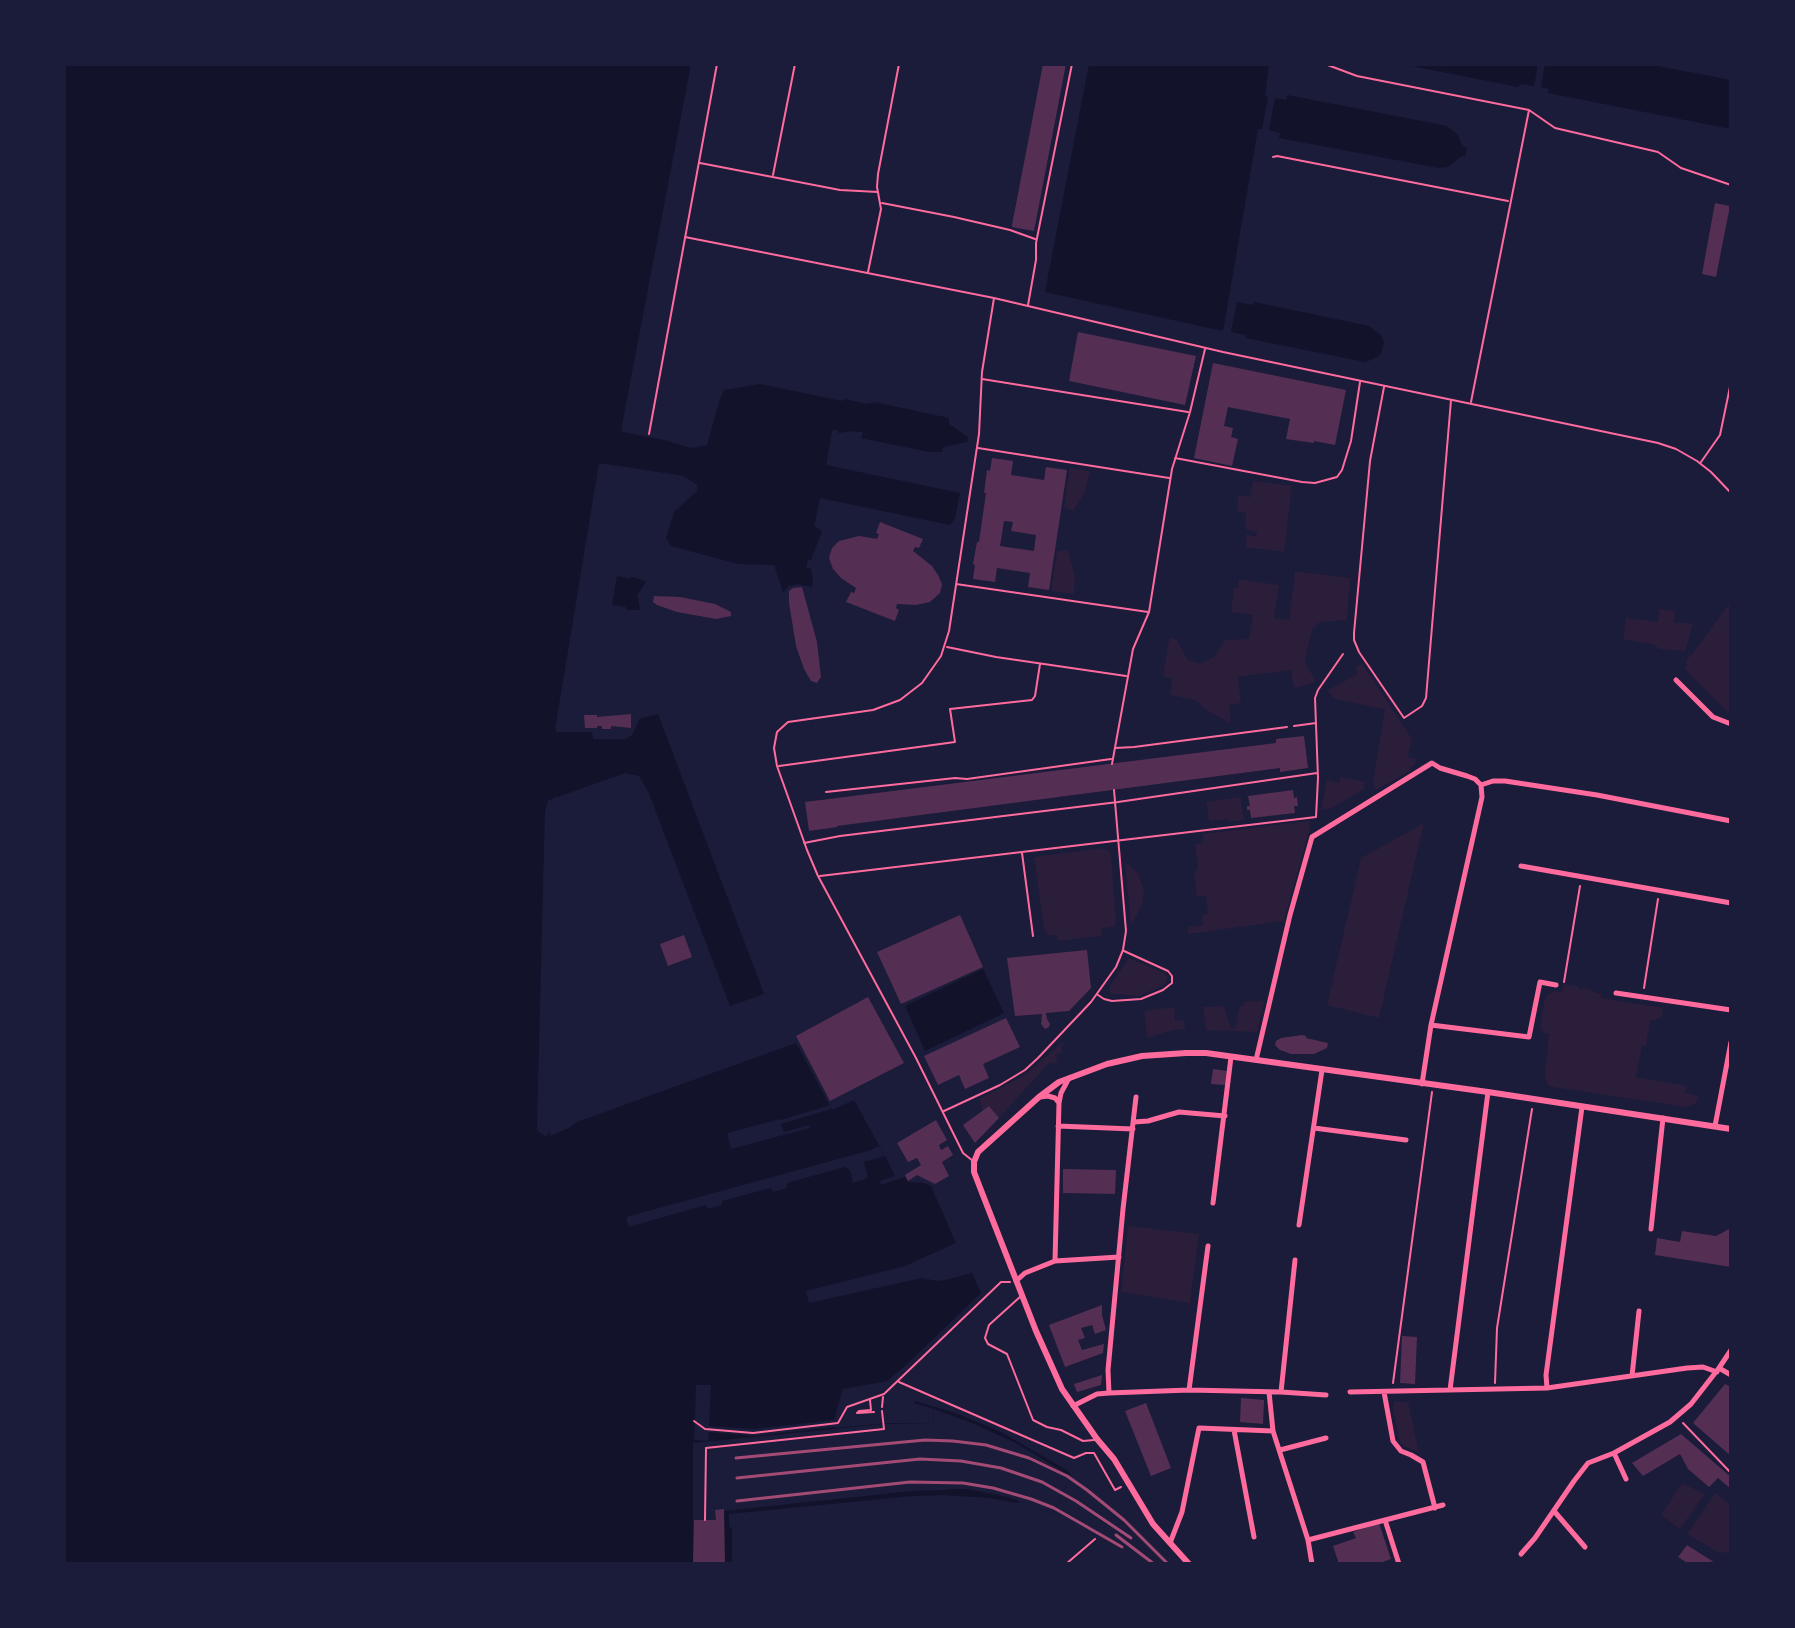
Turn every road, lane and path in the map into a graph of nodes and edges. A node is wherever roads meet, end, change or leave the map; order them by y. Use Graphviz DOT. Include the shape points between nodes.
graph roads {
  1 [pos="717,64"];
  2 [pos="795,64"];
  3 [pos="899,64"];
  4 [pos="1072,64"];
  5 [pos="1325,64"];
  6 [pos="1529,110"];
  7 [pos="1273,157"];
  8 [pos="699,163"];
  9 [pos="773,177"];
  10 [pos="1731,185"];
  11 [pos="878,192"];
  12 [pos="1509,201"];
  13 [pos="880,203"];
  14 [pos="685,237"];
  15 [pos="1037,239"];
  16 [pos="868,274"];
  17 [pos="994,298"];
  18 [pos="1028,305"];
  19 [pos="1205,348"];
  20 [pos="981,379"];
  21 [pos="1360,381"];
  22 [pos="1731,382"];
  23 [pos="1385,386"];
  24 [pos="1451,399"];
  25 [pos="1471,403"];
  26 [pos="1190,412"];
  27 [pos="649,434"];
  28 [pos="977,448"];
  29 [pos="1175,458"];
  30 [pos="1701,463"];
  31 [pos="1170,478"];
  32 [pos="1731,493"];
  33 [pos="956,584"];
  34 [pos="1149,612"];
  35 [pos="945,647"];
  36 [pos="1343,654"];
  37 [pos="1040,664"];
  38 [pos="1127,676"];
  39 [pos="1676,680"];
  40 [pos="1316,723"];
  41 [pos="1731,724"];
  42 [pos="1294,726"];
  43 [pos="1287,727"];
  44 [pos="1114,747"];
  45 [pos="1112,759"];
  46 [pos="1112,764"];
  47 [pos="777,766"];
  48 [pos="1318,773"];
  49 [pos="1481,785"];
  50 [pos="1114,790"];
  51 [pos="826,792"];
  52 [pos="1114,802"];
  53 [pos="1731,821"];
  54 [pos="1117,840"];
  55 [pos="804,843"];
  56 [pos="1022,852"];
  57 [pos="1521,866"];
  58 [pos="818,876"];
  59 [pos="1581,877"];
  60 [pos="1659,890"];
  61 [pos="1731,903"];
  62 [pos="1033,936"];
  63 [pos="1123,950"];
  64 [pos="1564,982"];
  65 [pos="1556,985"];
  66 [pos="1616,993"];
  67 [pos="1097,994"];
  68 [pos="1643,997"];
  69 [pos="1731,1010"];
  70 [pos="1431,1025"];
  71 [pos="1731,1042"];
  72 [pos="1231,1057"];
  73 [pos="1256,1060"];
  74 [pos="1322,1070"];
  75 [pos="1070,1077"];
  76 [pos="1422,1084"];
  77 [pos="1433,1085"];
  78 [pos="1488,1092"];
  79 [pos="1039,1097"];
  80 [pos="1136,1097"];
  81 [pos="1534,1099"];
  82 [pos="1059,1103"];
  83 [pos="1582,1107"];
  84 [pos="943,1111"];
  85 [pos="1225,1116"];
  86 [pos="1663,1118"];
  87 [pos="1133,1125"];
  88 [pos="1058,1126"];
  89 [pos="1715,1126"];
  90 [pos="1314,1128"];
  91 [pos="1731,1129"];
  92 [pos="1406,1140"];
  93 [pos="974,1162"];
  94 [pos="1213,1203"];
  95 [pos="1299,1225"];
  96 [pos="1651,1229"];
  97 [pos="1208,1246"];
  98 [pos="1119,1257"];
  99 [pos="1295,1260"];
  100 [pos="1055,1261"];
  101 [pos="1016,1281"];
  102 [pos="1022,1295"];
  103 [pos="1639,1311"];
  104 [pos="1731,1350"];
  105 [pos="1718,1370"];
  106 [pos="1731,1375"];
  107 [pos="1632,1376"];
  108 [pos="898,1381"];
  109 [pos="1547,1388"];
  110 [pos="1495,1389"];
  111 [pos="1189,1390"];
  112 [pos="1450,1390"];
  113 [pos="1269,1392"];
  114 [pos="1281,1392"];
  115 [pos="1350,1392"];
  116 [pos="1384,1392"];
  117 [pos="1392,1392"];
  118 [pos="1109,1393"];
  119 [pos="884,1394"];
  120 [pos="1326,1395"];
  121 [pos="870,1399"];
  122 [pos="1073,1406"];
  123 [pos="874,1412"];
  124 [pos="1677,1417"];
  125 [pos="694,1421"];
  126 [pos="1234,1430"];
  127 [pos="1273,1431"];
  128 [pos="1326,1438"];
  129 [pos="1097,1439"];
  130 [pos="1280,1450"];
  131 [pos="1614,1453"];
  132 [pos="1731,1473"];
  133 [pos="1626,1479"];
  134 [pos="1115,1490"];
  135 [pos="1443,1505"];
  136 [pos="1435,1508"];
  137 [pos="1553,1511"];
  138 [pos="705,1520"];
  139 [pos="1385,1520"];
  140 [pos="1254,1537"];
  141 [pos="1095,1539"];
  142 [pos="1308,1540"];
  143 [pos="1170,1543"];
  144 [pos="1585,1547"];
  145 [pos="1521,1554"];
  146 [pos="1066,1564"];
  147 [pos="1189,1564"];
  148 [pos="1312,1564"];
  149 [pos="1399,1564"];
  1 -- 8 [label="lane"];
  2 -- 9 [label="lane"];
  3 -- 11 [label="lane"];
  4 -- 15 [label="lane"];
  5 -- 6 [label="lane" via="1357,76"];
  6 -- 10 [label="lane" via="1555,128 1655,151 1681,168"];
  6 -- 12 [label="lane"];
  7 -- 12 [label="lane"];
  8 -- 9 [label="lane"];
  8 -- 14 [label="lane"];
  9 -- 11 [label="lane"];
  11 -- 13 [label="lane"];
  12 -- 25 [label="lane"];
  13 -- 15 [label="lane"];
  13 -- 16 [label="lane"];
  14 -- 16 [label="lane"];
  14 -- 27 [label="lane"];
  15 -- 18 [label="lane"];
  16 -- 17 [label="lane"];
  17 -- 18 [label="lane"];
  17 -- 20 [label="lane"];
  18 -- 19 [label="lane"];
  19 -- 21 [label="lane"];
  19 -- 26 [label="lane"];
  20 -- 26 [label="lane"];
  20 -- 28 [label="lane"];
  21 -- 23 [label="lane"];
  21 -- 29 [label="lane" via="1352,437 1337,477 1293,481"];
  22 -- 30 [label="lane" via="1720,435"];
  23 -- 24 [label="lane"];
  23 -- 24 [label="lane" via="1370,461 1354,637 1404,718 1426,698"];
  24 -- 25 [label="lane"];
  25 -- 30 [label="lane" via="1658,443"];
  26 -- 29 [label="lane"];
  28 -- 31 [label="lane"];
  28 -- 33 [label="lane"];
  29 -- 31 [label="lane"];
  30 -- 32 [label="lane"];
  31 -- 34 [label="lane"];
  33 -- 34 [label="lane"];
  33 -- 35 [label="lane"];
  34 -- 38 [label="lane"];
  35 -- 37 [label="lane"];
  35 -- 47 [label="lane" via="922,683 894,704 784,724 774,741"];
  36 -- 40 [label="lane" via="1316,695"];
  37 -- 38 [label="lane"];
  37 -- 47 [label="lane" via="1033,699 950,709 955,742"];
  38 -- 44 [label="lane"];
  39 -- 41 [label="street" via="1713,717"];
  40 -- 42 [label="lane"];
  40 -- 48 [label="lane"];
  43 -- 44 [label="lane"];
  44 -- 45 [label="lane"];
  45 -- 46 [label="lane"];
  45 -- 51 [label="lane"];
  47 -- 55 [label="lane"];
  48 -- 52 [label="lane"];
  48 -- 54 [label="lane" via="1316,817"];
  49 -- 53 [label="street" via="1505,781"];
  49 -- 70 [label="street"];
  49 -- 73 [label="street" via="1432,763 1312,837"];
  50 -- 52 [label="lane"];
  52 -- 54 [label="lane"];
  52 -- 55 [label="lane"];
  54 -- 56 [label="lane"];
  54 -- 63 [label="lane" via="1126,931"];
  55 -- 58 [label="lane"];
  56 -- 58 [label="lane"];
  56 -- 62 [label="lane"];
  57 -- 59 [label="street"];
  58 -- 84 [label="lane"];
  59 -- 60 [label="street"];
  59 -- 64 [label="path"];
  60 -- 61 [label="street"];
  60 -- 68 [label="path"];
  63 -- 67 [label="lane"];
  63 -- 67 [label="lane" via="1166,970 1172,983 1137,1000 1112,1001"];
  65 -- 70 [label="street" via="1540,982 1529,1037"];
  66 -- 68 [label="street"];
  67 -- 84 [label="lane" via="1025,1070"];
  68 -- 69 [label="street"];
  70 -- 76 [label="street"];
  71 -- 89 [label="street"];
  72 -- 73 [label="street"];
  72 -- 75 [label="street" via="1142,1056"];
  72 -- 85 [label="street"];
  73 -- 74 [label="street"];
  74 -- 76 [label="street"];
  74 -- 90 [label="street"];
  75 -- 79 [label="street"];
  75 -- 82 [label="street"];
  76 -- 77 [label="street"];
  77 -- 78 [label="street"];
  77 -- 117 [label="path"];
  78 -- 81 [label="street"];
  78 -- 112 [label="street"];
  79 -- 82 [label="street"];
  79 -- 93 [label="street" via="978,1152"];
  80 -- 87 [label="street"];
  81 -- 83 [label="street"];
  81 -- 110 [label="path" via="1497,1328"];
  82 -- 88 [label="street"];
  83 -- 86 [label="street"];
  83 -- 109 [label="street"];
  84 -- 93 [label="lane" via="963,1153"];
  85 -- 87 [label="street" via="1179,1112"];
  85 -- 94 [label="street"];
  86 -- 89 [label="street"];
  86 -- 96 [label="street"];
  87 -- 88 [label="street"];
  87 -- 98 [label="street"];
  88 -- 100 [label="street"];
  89 -- 91 [label="street"];
  90 -- 92 [label="street"];
  90 -- 95 [label="street"];
  93 -- 101 [label="street"];
  97 -- 111 [label="street"];
  98 -- 100 [label="street"];
  98 -- 118 [label="street"];
  99 -- 114 [label="street"];
  100 -- 101 [label="street"];
  101 -- 102 [label="street"];
  101 -- 108 [label="path" via="1001,1282"];
  102 -- 122 [label="street"];
  102 -- 129 [label="lane" via="989,1325 988,1344 1007,1354 1033,1420 1083,1441"];
  103 -- 107 [label="street"];
  104 -- 105 [label="street"];
  105 -- 106 [label="street"];
  105 -- 107 [label="street" via="1687,1368"];
  105 -- 124 [label="street"];
  107 -- 109 [label="street"];
  108 -- 119 [label="path"];
  108 -- 134 [label="path" via="1074,1458 1094,1453"];
  109 -- 110 [label="street"];
  110 -- 112 [label="street"];
  111 -- 113 [label="street"];
  111 -- 118 [label="street"];
  112 -- 117 [label="street"];
  113 -- 114 [label="street"];
  113 -- 127 [label="street"];
  114 -- 120 [label="street"];
  115 -- 116 [label="street"];
  116 -- 117 [label="street"];
  116 -- 136 [label="street" via="1393,1441 1423,1462"];
  118 -- 122 [label="street"];
  119 -- 121 [label="path"];
  119 -- 138 [label="path" via="884,1429 706,1448"];
  121 -- 123 [label="path" via="871,1410 857,1413"];
  121 -- 125 [label="path" via="847,1407 838,1423 753,1433 705,1429"];
  122 -- 129 [label="street"];
  124 -- 131 [label="street"];
  124 -- 132 [label="path"];
  126 -- 127 [label="street"];
  126 -- 140 [label="street"];
  126 -- 143 [label="street" via="1199,1428 1182,1512"];
  127 -- 130 [label="street"];
  128 -- 130 [label="street"];
  129 -- 143 [label="street"];
  130 -- 142 [label="street"];
  131 -- 133 [label="street"];
  131 -- 137 [label="street" via="1588,1463"];
  135 -- 136 [label="street"];
  136 -- 139 [label="street"];
  137 -- 144 [label="street"];
  137 -- 145 [label="street"];
  139 -- 142 [label="street"];
  139 -- 149 [label="street"];
  141 -- 146 [label="path"];
  142 -- 148 [label="street"];
  143 -- 147 [label="street"];
}
